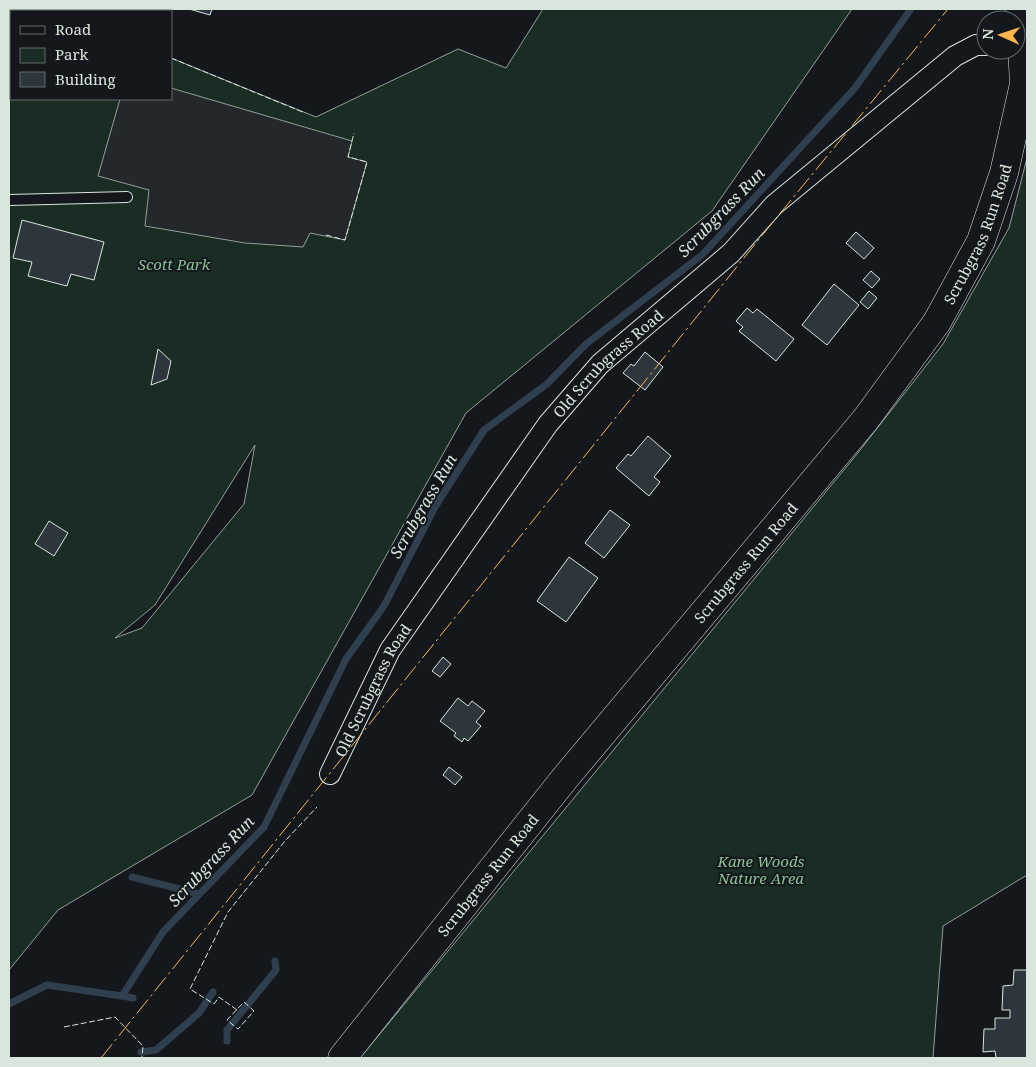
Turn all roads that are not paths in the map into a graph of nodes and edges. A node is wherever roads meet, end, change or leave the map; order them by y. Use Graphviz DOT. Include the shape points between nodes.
graph roads {
  1 [pos="976,45"];
  2 [pos="1021,60"];
  3 [pos="127,197"];
  4 [pos="9,200"];
  5 [pos="330,774"];
  6 [pos="342,1058"];
  1 -- 5 [label="street, Old Scrubgrass Road" via="955,56 774,205 731,253 600,364 548,424 390,650"];
  2 -- 6 [label="street, Scrubgrass Run Road" via="1024,84 1004,174 982,241 937,322 866,419 565,778"];
  3 -- 4 [label="lane"];
}
